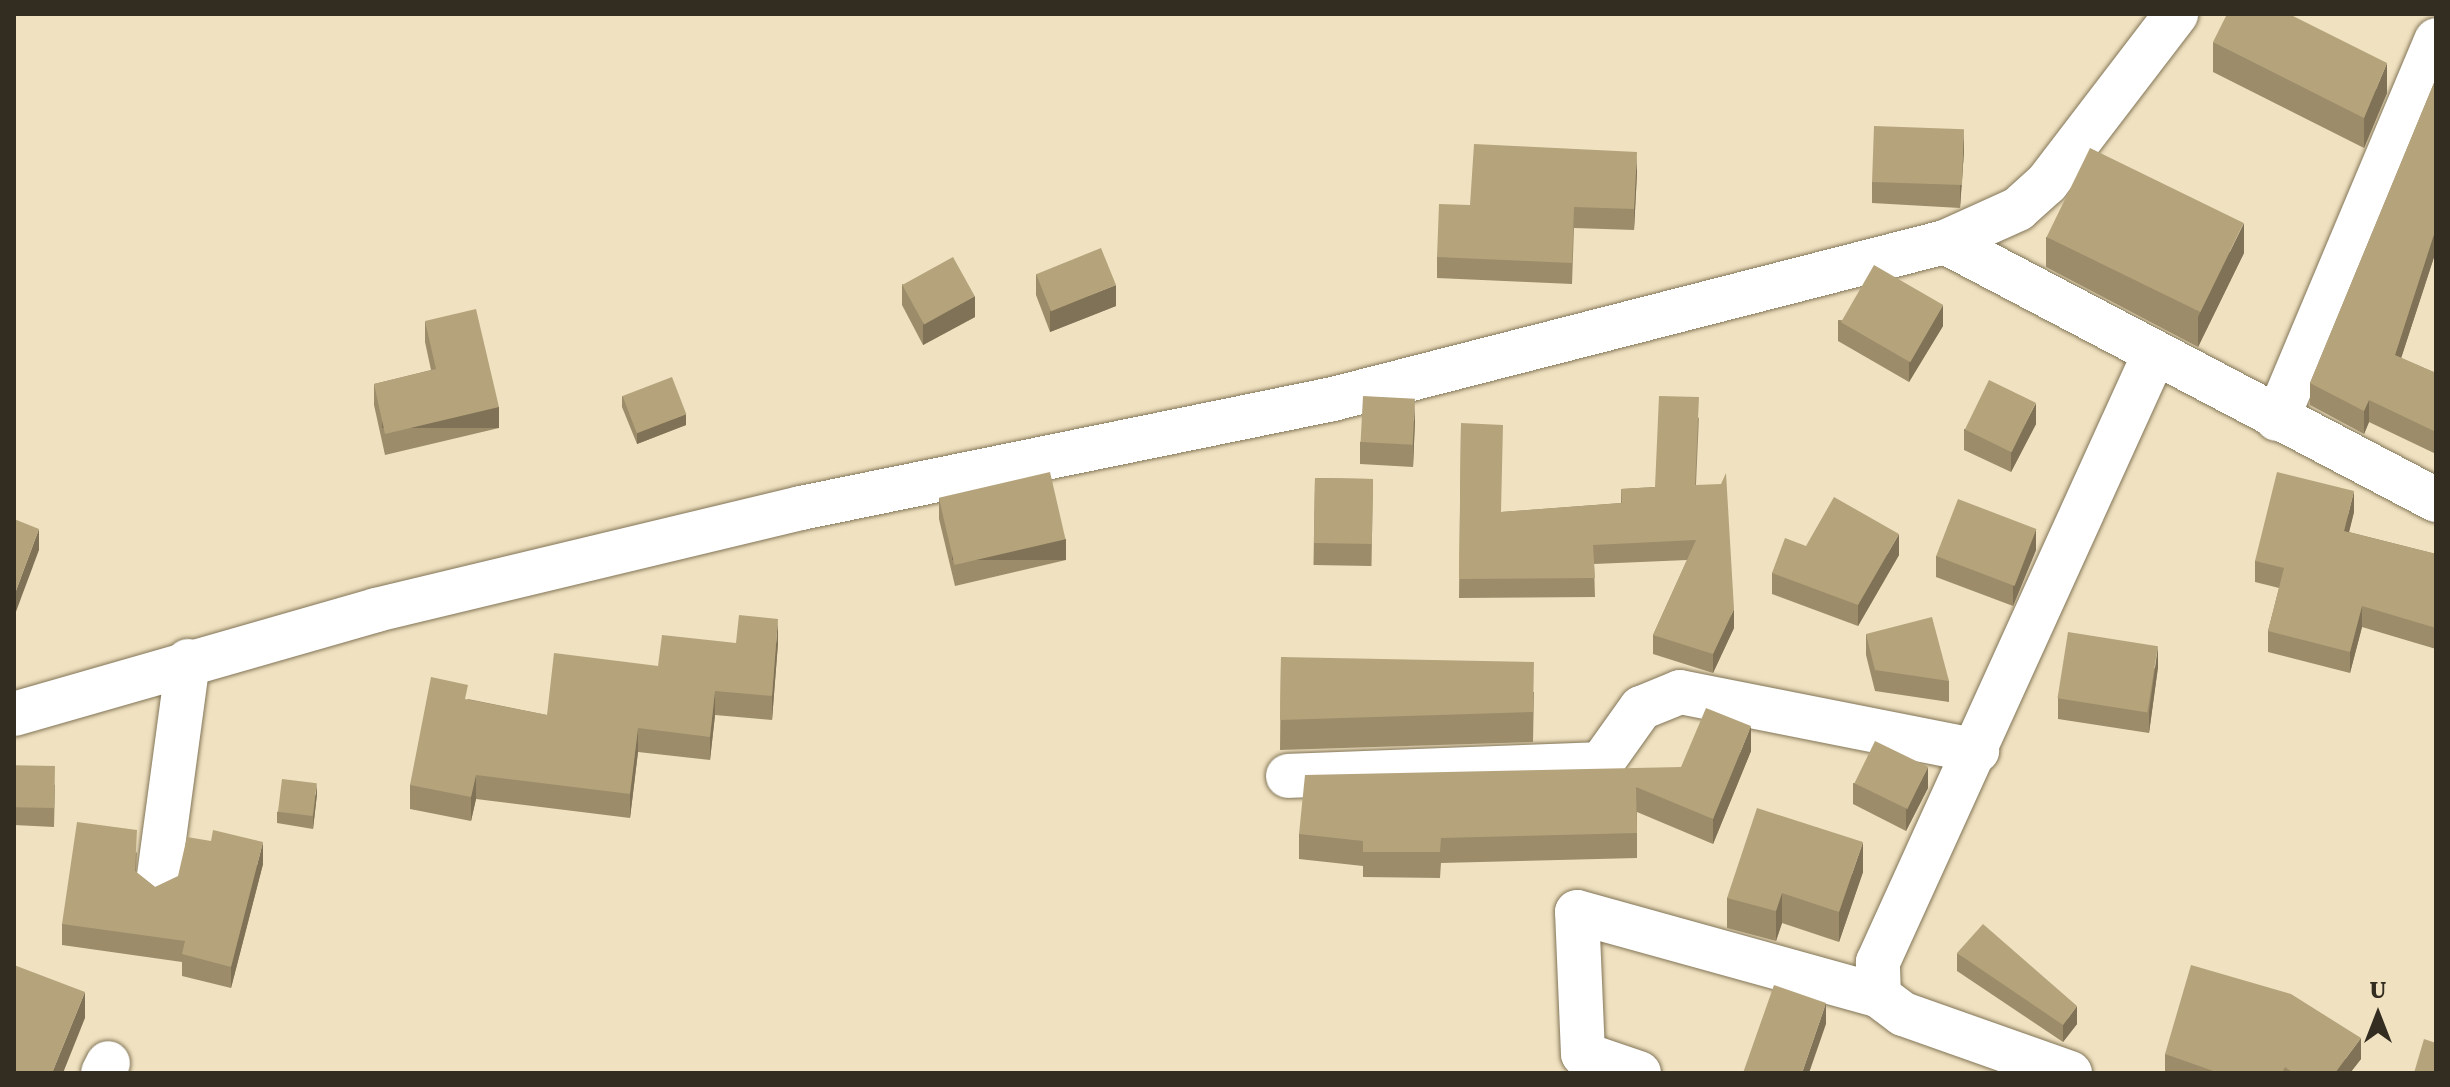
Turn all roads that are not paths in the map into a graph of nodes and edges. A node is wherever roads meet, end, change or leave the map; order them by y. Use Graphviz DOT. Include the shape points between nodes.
graph roads {
  1 [pos="2176,14"];
  2 [pos="2436,40"];
  3 [pos="1945,242"];
  4 [pos="2153,357"];
  5 [pos="2277,419"];
  6 [pos="2436,500"];
  7 [pos="188,661"];
  8 [pos="14,714"];
  9 [pos="1977,751"];
  10 [pos="1288,776"];
  11 [pos="158,883"];
  12 [pos="1879,996"];
  13 [pos="1639,1073"];
  14 [pos="2070,1073"];
  1 -- 3 [label="street" via="2047,183 2018,209"];
  2 -- 5 [label="street"];
  3 -- 4 [label="street"];
  3 -- 7 [label="street" via="1333,399 801,508"];
  4 -- 5 [label="street"];
  4 -- 9 [label="street"];
  5 -- 6 [label="street"];
  7 -- 8 [label="street"];
  7 -- 11 [label="street"];
  9 -- 10 [label="street" via="1680,692 1641,708 1601,764"];
  9 -- 12 [label="street" via="1878,962"];
  12 -- 13 [label="street" via="1577,912 1583,1054"];
  12 -- 14 [label="street" via="1903,1014"];
}
